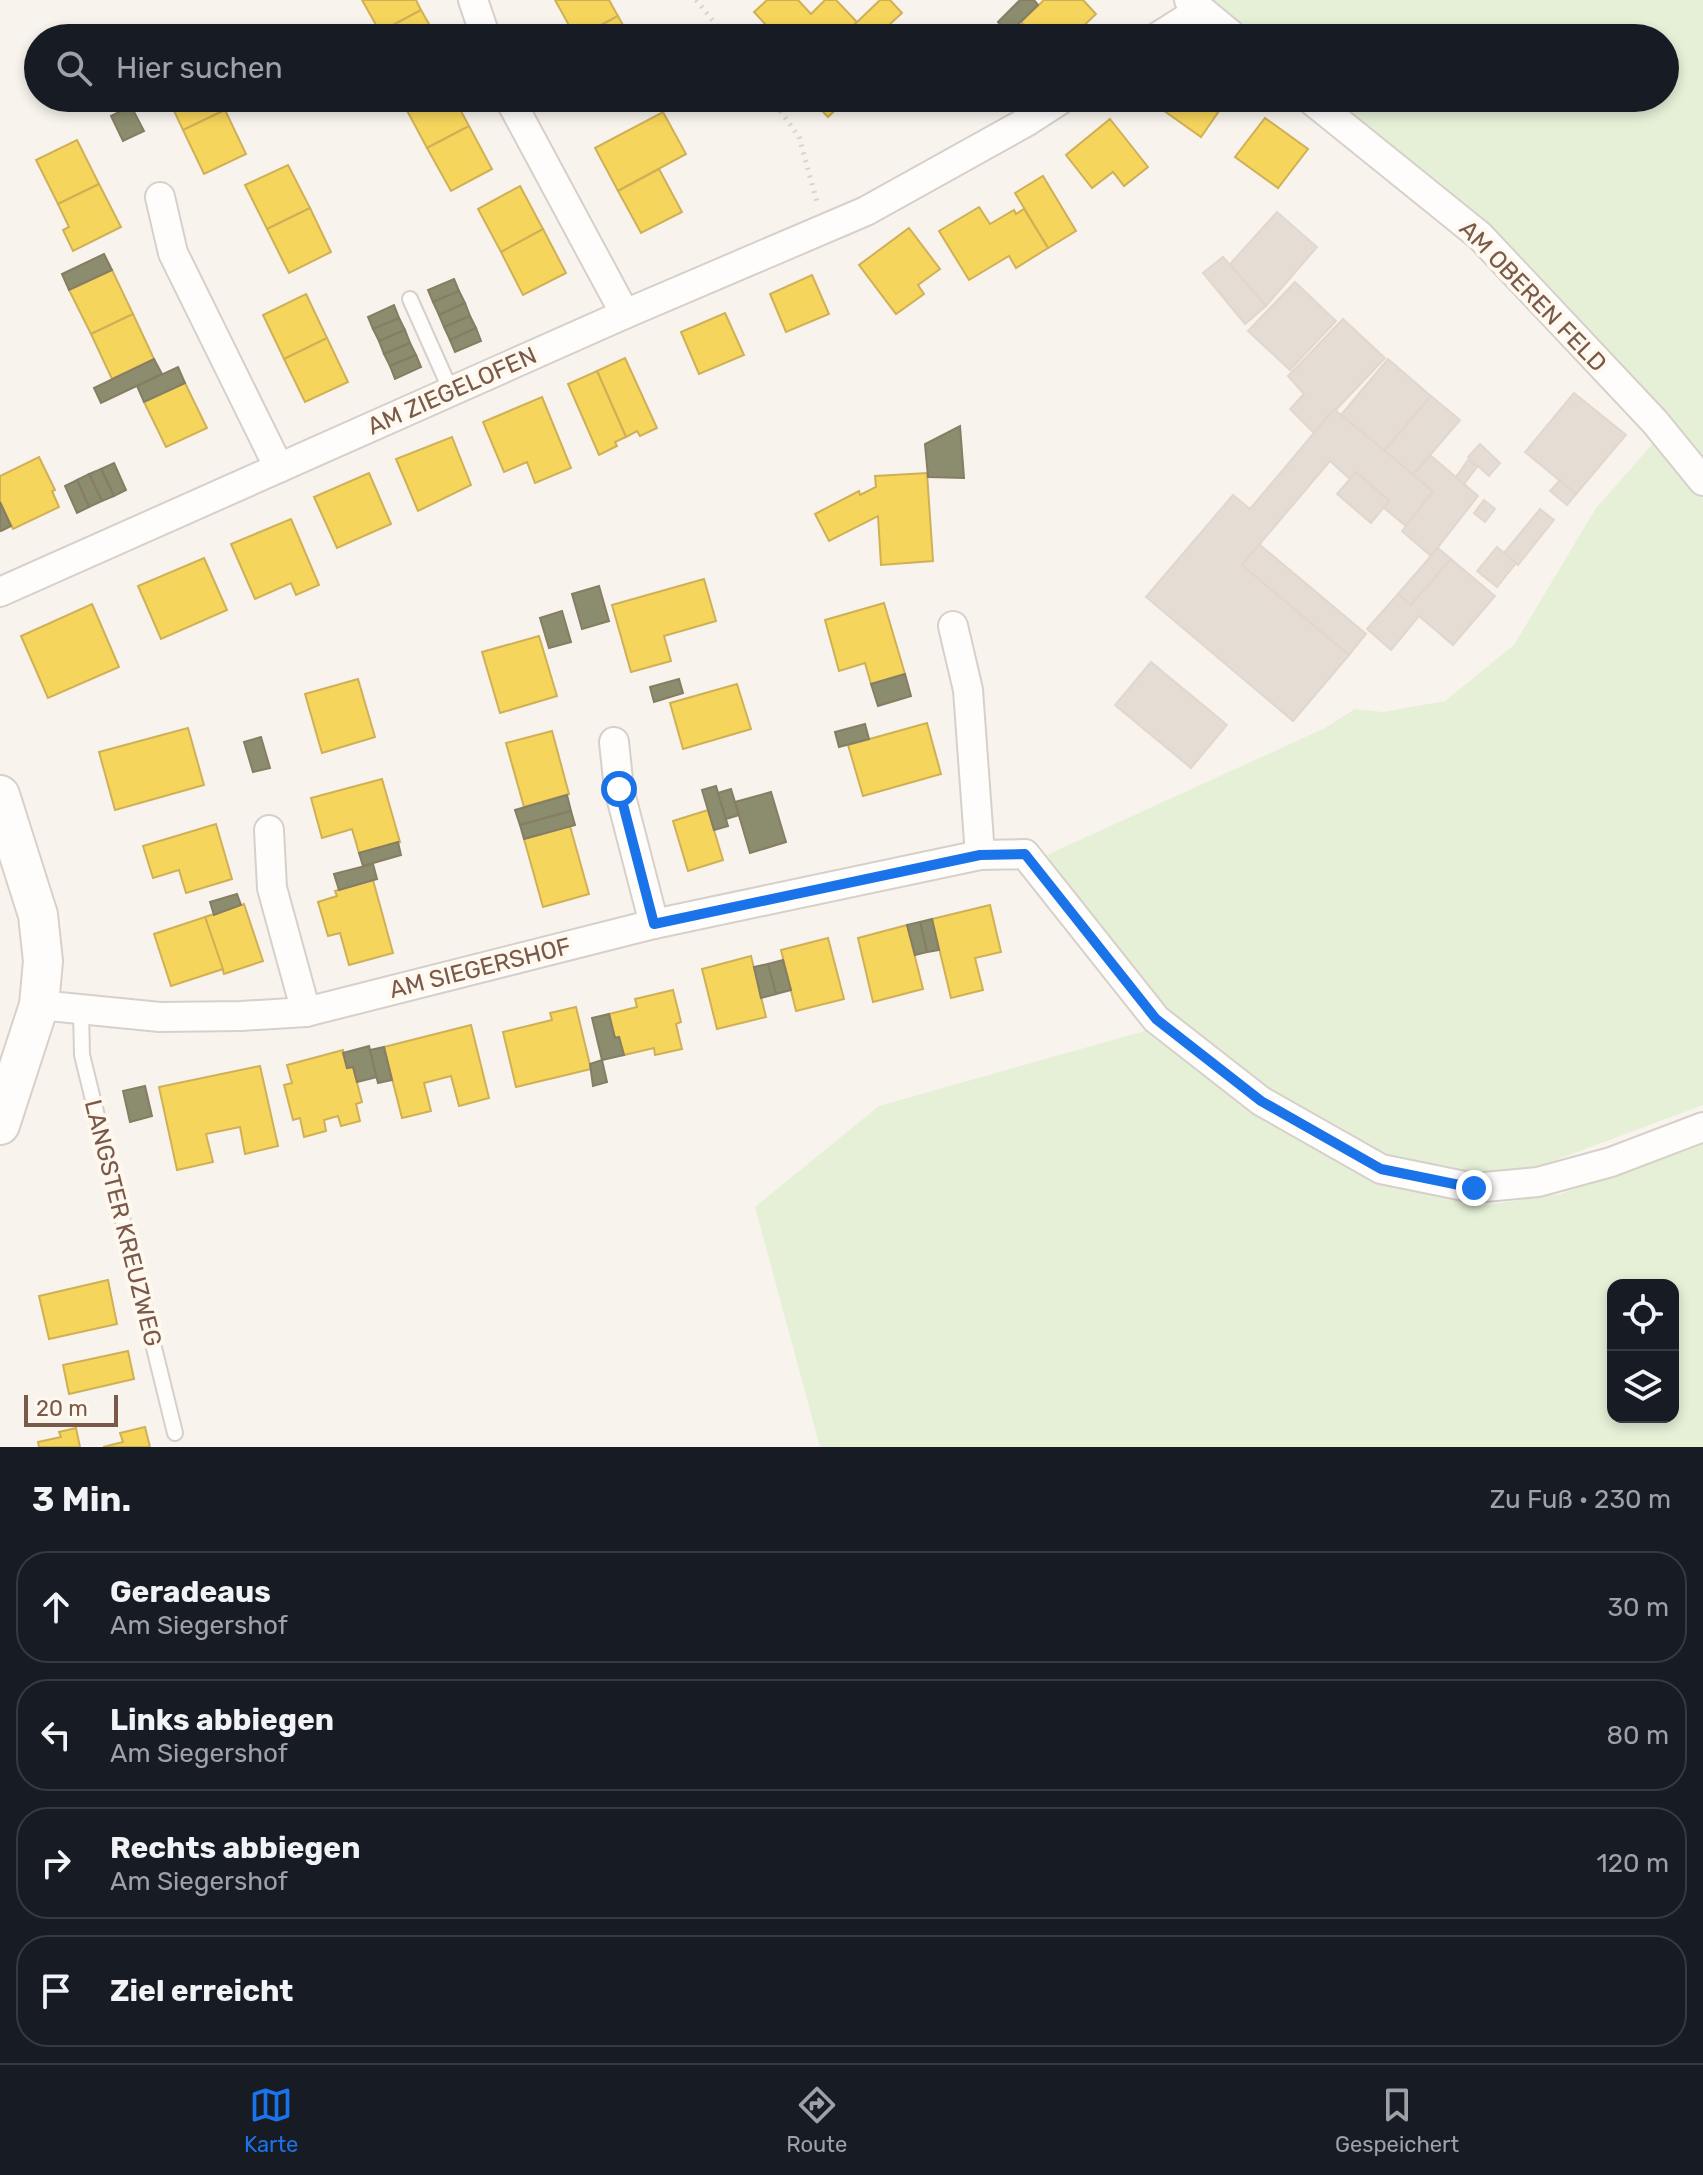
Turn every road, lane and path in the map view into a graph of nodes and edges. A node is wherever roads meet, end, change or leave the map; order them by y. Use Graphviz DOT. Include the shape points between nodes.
graph roads {
  1 [pos="473,0"];
  2 [pos="696,0"];
  3 [pos="1194,5"];
  4 [pos="481,24"];
  5 [pos="716,24"];
  6 [pos="1172,24"];
  7 [pos="1218,24"];
  8 [pos="517,112"];
  9 [pos="781,112"];
  10 [pos="1041,112"];
  11 [pos="1326,112"];
  12 [pos="160,197"];
  13 [pos="819,231"];
  14 [pos="410,299"];
  15 [pos="625,314"];
  16 [pos="451,391"];
  17 [pos="279,468"];
  18 [pos="1703,481"];
  19 [pos="0,592"];
  20 [pos="953,626"];
  21 [pos="614,742"];
  22 [pos="0,795"];
  23 [pos="269,830"];
  24 [pos="980,855"];
  25 [pos="654,924"];
  26 [pos="39,1005"];
  27 [pos="81,1011"];
  28 [pos="306,1012"];
  29 [pos="0,1125"];
  30 [pos="1703,1127"];
  31 [pos="175,1433"];
  1 -- 4 [label="street"];
  2 -- 5 [label="path"];
  3 -- 6 [label="street"];
  3 -- 7 [label="street"];
  8 -- 15 [label="street"];
  9 -- 13 [label="path" via="799,137"];
  10 -- 13 [label="street, AM ZIEGELOFEN" via="866,211"];
  11 -- 18 [label="street, AM OBEREN FELD" via="1480,236 1655,422"];
  12 -- 17 [label="street" via="173,253"];
  13 -- 15 [label="street, AM ZIEGELOFEN"];
  14 -- 16 [label="lane"];
  15 -- 16 [label="street, AM ZIEGELOFEN"];
  16 -- 17 [label="street, AM ZIEGELOFEN"];
  17 -- 19 [label="street, AM ZIEGELOFEN"];
  20 -- 24 [label="street" via="968,690"];
  21 -- 25 [label="street" via="619,789"];
  22 -- 26 [label="street" via="38,915 43,961"];
  23 -- 28 [label="street" via="272,888"];
  24 -- 25 [label="street, AM SIEGERSHOF"];
  24 -- 30 [label="street, AM SIEGERSHOF" via="1025,854 1156,1019 1261,1101 1381,1169 1474,1188 1538,1182 1611,1162"];
  25 -- 28 [label="street, AM SIEGERSHOF"];
  26 -- 27 [label="street, AM SIEGERSHOF"];
  26 -- 29 [label="street"];
  27 -- 28 [label="street, AM SIEGERSHOF" via="160,1017"];
  27 -- 31 [label="lane, LANGSTER KREUZWEG" via="82,1055"];
}
